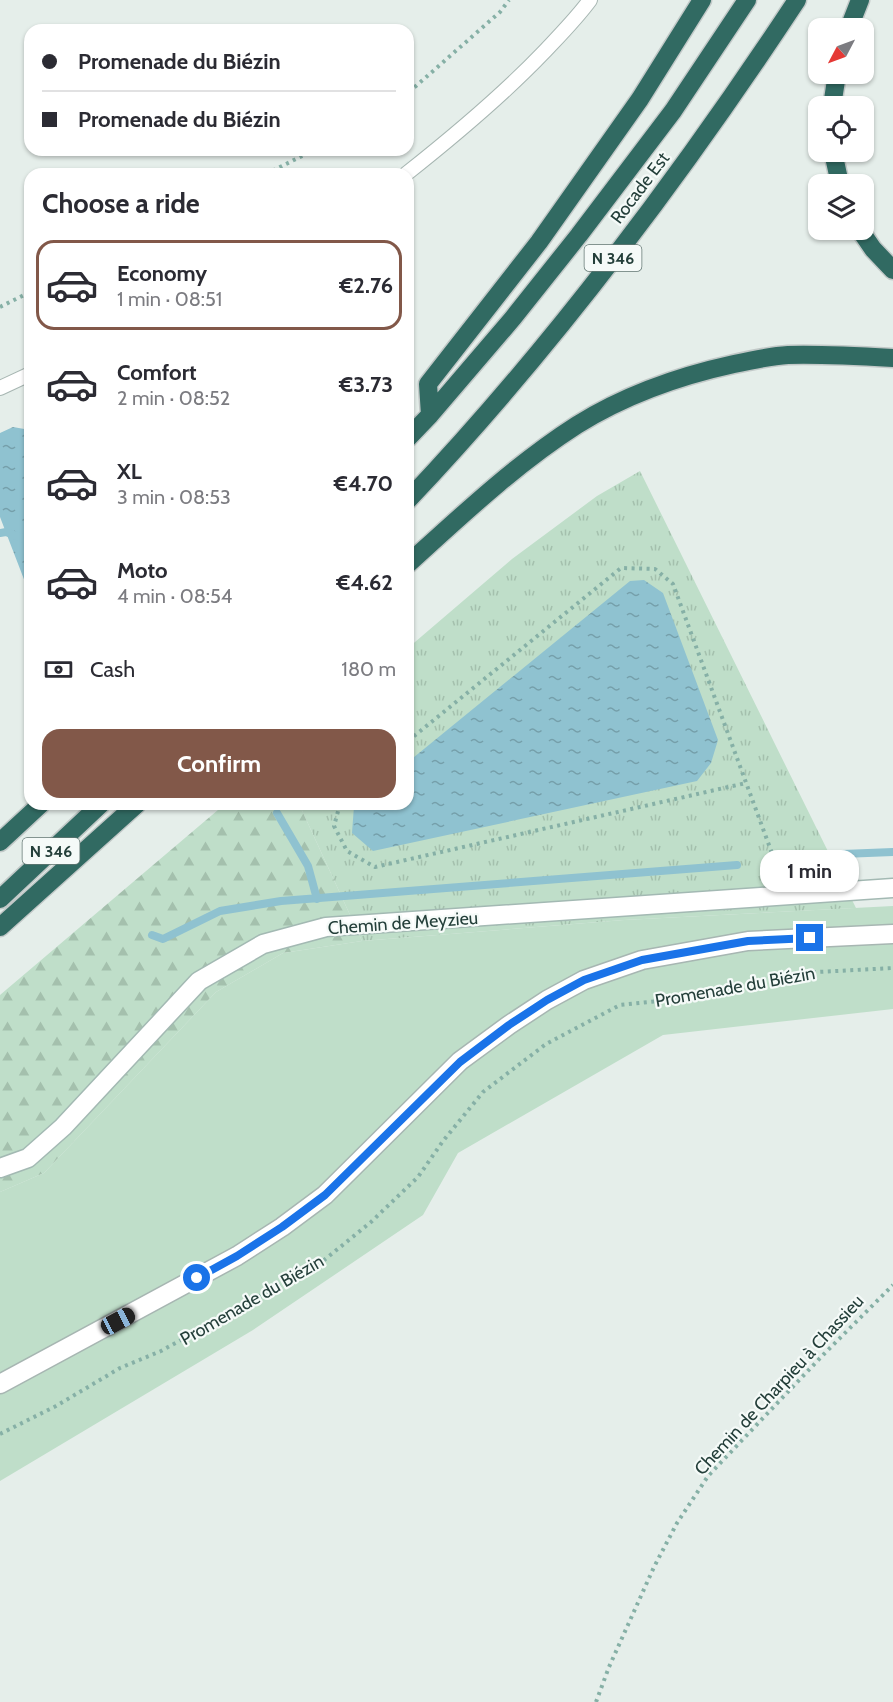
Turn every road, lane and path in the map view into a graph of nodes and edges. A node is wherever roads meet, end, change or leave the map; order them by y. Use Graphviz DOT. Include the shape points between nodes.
graph roads {
  1 [pos="509,0"];
  2 [pos="590,0"];
  3 [pos="702,0"];
  4 [pos="747,0"];
  5 [pos="797,0"];
  6 [pos="860,0"];
  7 [pos="853,18"];
  8 [pos="414,87"];
  9 [pos="302,156"];
  10 [pos="278,168"];
  11 [pos="414,168"];
  12 [pos="867,240"];
  13 [pos="893,270"];
  14 [pos="24,295"];
  15 [pos="0,307"];
  16 [pos="893,358"];
  17 [pos="24,379"];
  18 [pos="0,388"];
  19 [pos="430,415"];
  20 [pos="414,432"];
  21 [pos="414,493"];
  22 [pos="414,559"];
  23 [pos="414,736"];
  24 [pos="746,783"];
  25 [pos="35,810"];
  26 [pos="95,810"];
  27 [pos="129,810"];
  28 [pos="338,810"];
  29 [pos="0,842"];
  30 [pos="893,888"];
  31 [pos="788,895"];
  32 [pos="0,899"];
  33 [pos="0,927"];
  34 [pos="893,934"];
  35 [pos="893,968"];
  36 [pos="0,1168"];
  37 [pos="893,1285"];
  38 [pos="1,1382"];
  39 [pos="0,1434"];
  40 [pos="596,1702"];
  1 -- 8 [label="path"];
  2 -- 11 [label="lane" via="522,75"];
  3 -- 19 [label="highway" via="640,99 539,242 428,384"];
  4 -- 19 [label="highway, Rocade Est / N 346" via="673,111 579,235"];
  5 -- 21 [label="highway, Rocade Est / N 346" via="649,212 551,338"];
  6 -- 7 [label="highway"];
  9 -- 10 [label="path"];
  12 -- 13 [label="highway"];
  14 -- 15 [label="path"];
  16 -- 22 [label="highway" via="787,355 756,359 680,377 607,407 500,482"];
  17 -- 18 [label="lane"];
  19 -- 20 [label="highway, Rocade Est / N 346"];
  23 -- 24 [label="path" via="621,568 655,569 673,584"];
  24 -- 28 [label="path" via="375,867 347,851 334,826"];
  24 -- 31 [label="path"];
  25 -- 29 [label="highway, N 346"];
  26 -- 32 [label="highway, N 346"];
  27 -- 33 [label="highway"];
  30 -- 31 [label="street, Chemin de Meyzieu"];
  31 -- 36 [label="street, Chemin de Meyzieu" via="326,927 263,944 199,981 63,1127 28,1158"];
  34 -- 38 [label="street, Promenade du Biézin" via="748,941 642,960 584,980 509,1025 460,1062 325,1195 282,1227 227,1262"];
  35 -- 39 [label="path, Promenade du Biézin" via="799,973 759,987 620,1005 609,1010 546,1044 483,1092 418,1177 323,1261"];
  37 -- 40 [label="path, Chemin de Charpieu à Chassieu" via="708,1476 654,1567"];
}
